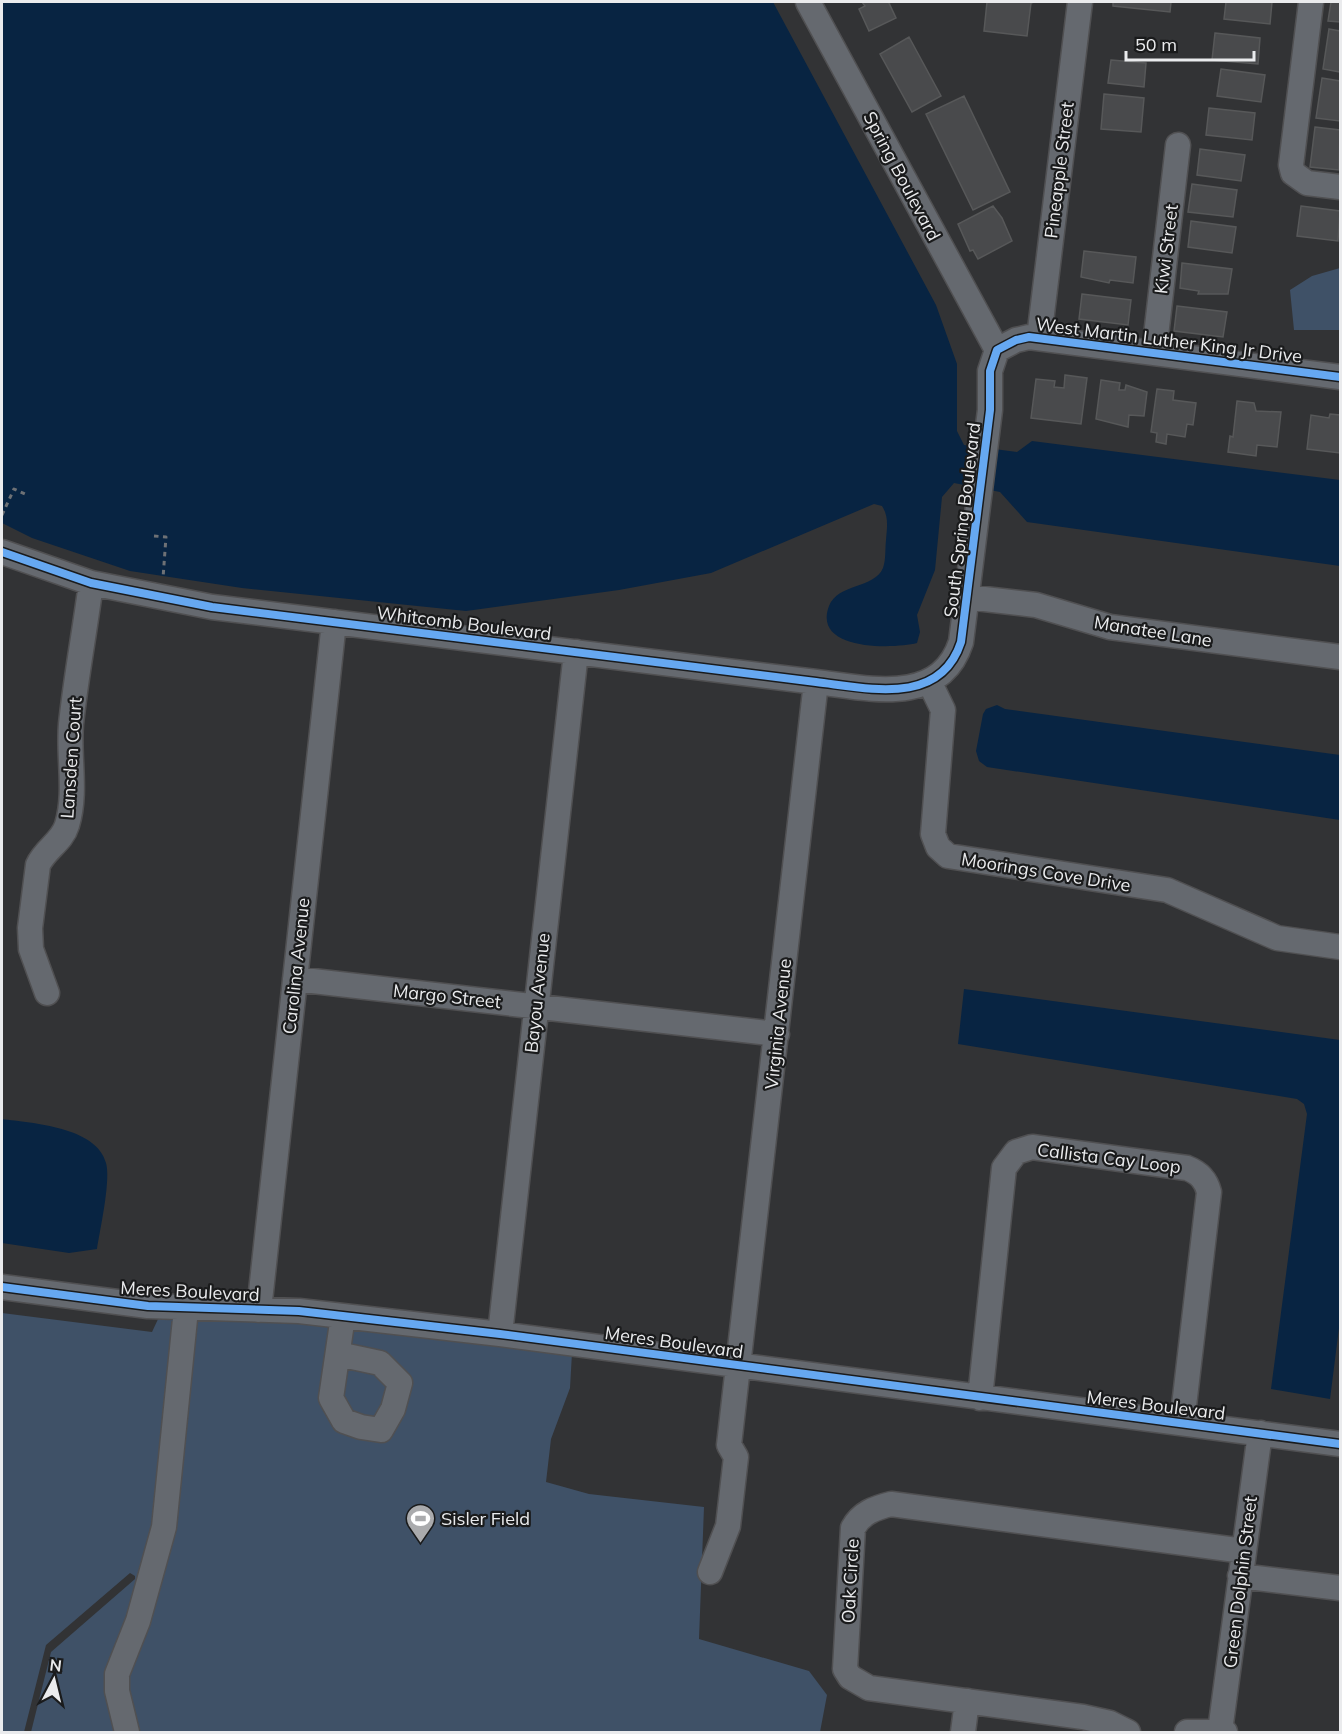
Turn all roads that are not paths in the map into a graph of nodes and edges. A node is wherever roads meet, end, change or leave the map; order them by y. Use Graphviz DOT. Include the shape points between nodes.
graph roads {
  1 [pos="808,2"];
  2 [pos="1080,2"];
  3 [pos="1311,2"];
  4 [pos="1178,145"];
  5 [pos="1341,187"];
  6 [pos="1039,338"];
  7 [pos="997,350"];
  8 [pos="1154,353"];
  9 [pos="1341,377"];
  10 [pos="2,552"];
  11 [pos="92,583"];
  12 [pos="967,597"];
  13 [pos="334,622"];
  14 [pos="576,651"];
  15 [pos="1341,657"];
  16 [pos="928,681"];
  17 [pos="816,682"];
  18 [pos="1333,944"];
  19 [pos="295,979"];
  20 [pos="47,993"];
  21 [pos="536,1006"];
  22 [pos="777,1034"];
  23 [pos="2,1287"];
  24 [pos="186,1309"];
  25 [pos="259,1310"];
  26 [pos="343,1316"];
  27 [pos="500,1334"];
  28 [pos="338,1354"];
  29 [pos="739,1366"];
  30 [pos="980,1398"];
  31 [pos="1182,1423"];
  32 [pos="1260,1433"];
  33 [pos="1341,1444"];
  34 [pos="1244,1551"];
  35 [pos="710,1572"];
  36 [pos="1240,1576"];
  37 [pos="1341,1588"];
  38 [pos="967,1701"];
  39 [pos="127,1732"];
  40 [pos="963,1732"];
  41 [pos="1128,1732"];
  42 [pos="1187,1732"];
  43 [pos="1223,1732"];
  1 -- 7 [label="street, Spring Boulevard"];
  2 -- 6 [label="street, Pineapple Street"];
  3 -- 5 [label="street" via="1290,165 1293,173 1307,183"];
  4 -- 8 [label="street, Kiwi Street"];
  6 -- 7 [label="street, West Martin Luther King Jr Drive" via="1022,338"];
  6 -- 8 [label="street, West Martin Luther King Jr Drive"];
  7 -- 12 [label="street, South Spring Boulevard" via="990,371 992,399"];
  8 -- 9 [label="street, West Martin Luther King Jr Drive"];
  10 -- 11 [label="street, Whitcomb Boulevard"];
  11 -- 13 [label="street, Whitcomb Boulevard" via="212,607"];
  11 -- 20 [label="street, Lansden Court" via="71,725 68,823 61,838 38,865 30,928 31,949"];
  12 -- 15 [label="street, Manatee Lane" via="1036,605 1110,627"];
  12 -- 16 [label="street, South Spring Boulevard" via="959,648 946,668"];
  13 -- 14 [label="street, Whitcomb Boulevard"];
  13 -- 19 [label="street, Carolina Avenue"];
  14 -- 17 [label="street, Whitcomb Boulevard"];
  14 -- 21 [label="street, Bayou Avenue"];
  16 -- 17 [label="street, Whitcomb Boulevard" via="886,690"];
  16 -- 18 [label="street, Moorings Cove Drive" via="943,710 933,834 938,847 948,856 1167,890 1277,938"];
  17 -- 22 [label="street, Virginia Avenue"];
  19 -- 21 [label="street, Margo Street"];
  19 -- 25 [label="street, Carolina Avenue"];
  21 -- 22 [label="street, Margo Street"];
  21 -- 27 [label="street, Bayou Avenue"];
  22 -- 29 [label="street, Virginia Avenue"];
  23 -- 24 [label="street, Meres Boulevard"];
  24 -- 25 [label="street, Meres Boulevard"];
  24 -- 39 [label="street" via="164,1527 138,1621 117,1674"];
  25 -- 26 [label="street, Meres Boulevard"];
  26 -- 27 [label="street, Meres Boulevard"];
  26 -- 28 [label="street"];
  27 -- 29 [label="street, Meres Boulevard"];
  29 -- 30 [label="street, Meres Boulevard"];
  29 -- 35 [label="street, Virginia Avenue" via="729,1445 736,1457 728,1526"];
  30 -- 31 [label="street, Meres Boulevard"];
  30 -- 31 [label="street, Callista Cay Loop" via="1004,1168 1016,1152 1032,1147 1187,1168 1206,1183 1209,1192"];
  31 -- 32 [label="street, Meres Boulevard"];
  32 -- 33 [label="street, Meres Boulevard"];
  32 -- 34 [label="street, Green Dolphin Street"];
  34 -- 36 [label="street, Green Dolphin Street"];
  34 -- 38 [label="street, Oak Circle" via="891,1504 867,1512 853,1528 845,1669 850,1677 869,1688"];
  36 -- 37 [label="street"];
  36 -- 43 [label="street, Green Dolphin Street"];
  38 -- 40 [label="street"];
  38 -- 41 [label="street, Oak Circle" via="1083,1717"];
  42 -- 43 [label="street"];
}
